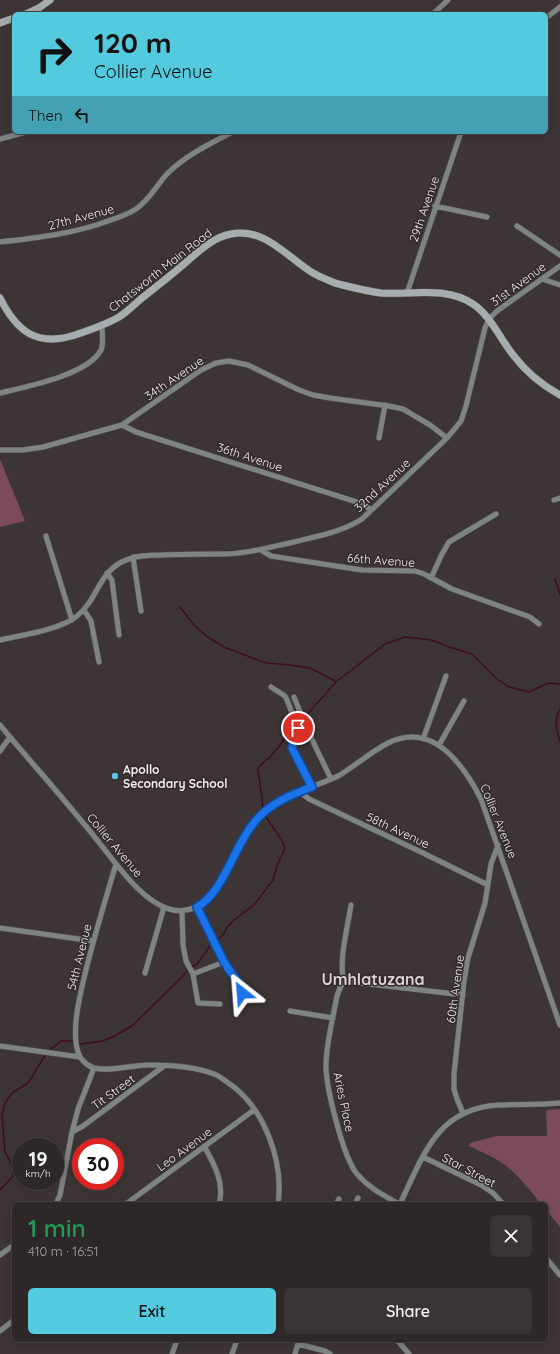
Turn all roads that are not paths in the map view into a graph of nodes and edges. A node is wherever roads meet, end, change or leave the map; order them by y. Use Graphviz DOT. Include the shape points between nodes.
graph roads {
  1 [pos="50,0"];
  2 [pos="448,0"];
  3 [pos="560,7"];
  4 [pos="30,12"];
  5 [pos="435,12"];
  6 [pos="548,16"];
  7 [pos="12,19"];
  8 [pos="0,23"];
  9 [pos="19,134"];
  10 [pos="228,134"];
  11 [pos="460,134"];
  12 [pos="0,139"];
  13 [pos="435,206"];
  14 [pos="486,217"];
  15 [pos="517,226"];
  16 [pos="0,242"];
  17 [pos="560,255"];
  18 [pos="560,266"];
  19 [pos="542,279"];
  20 [pos="560,285"];
  21 [pos="407,293"];
  22 [pos="0,298"];
  23 [pos="489,319"];
  24 [pos="102,326"];
  25 [pos="0,393"];
  26 [pos="560,395"];
  27 [pos="386,405"];
  28 [pos="122,426"];
  29 [pos="378,438"];
  30 [pos="447,438"];
  31 [pos="0,450"];
  32 [pos="560,498"];
  33 [pos="554,500"];
  34 [pos="371,510"];
  35 [pos="496,514"];
  36 [pos="46,536"];
  37 [pos="261,550"];
  38 [pos="133,558"];
  39 [pos="108,573"];
  40 [pos="431,578"];
  41 [pos="84,610"];
  42 [pos="141,611"];
  43 [pos="72,620"];
  44 [pos="539,624"];
  45 [pos="119,635"];
  46 [pos="0,640"];
  47 [pos="98,662"];
  48 [pos="446,676"];
  49 [pos="271,687"];
  50 [pos="294,697"];
  51 [pos="464,701"];
  52 [pos="0,724"];
  53 [pos="10,737"];
  54 [pos="423,739"];
  55 [pos="439,745"];
  56 [pos="0,751"];
  57 [pos="331,779"];
  58 [pos="312,787"];
  59 [pos="301,791"];
  60 [pos="498,845"];
  61 [pos="116,864"];
  62 [pos="488,885"];
  63 [pos="351,905"];
  64 [pos="164,907"];
  65 [pos="197,907"];
  66 [pos="182,911"];
  67 [pos="0,928"];
  68 [pos="93,941"];
  69 [pos="224,962"];
  70 [pos="145,973"];
  71 [pos="194,974"];
  72 [pos="344,981"];
  73 [pos="463,995"];
  74 [pos="242,1002"];
  75 [pos="220,1004"];
  76 [pos="290,1011"];
  77 [pos="333,1018"];
  78 [pos="560,1025"];
  79 [pos="0,1046"];
  80 [pos="80,1057"];
  81 [pos="164,1066"];
  82 [pos="94,1068"];
  83 [pos="560,1103"];
  84 [pos="254,1110"];
  85 [pos="463,1113"];
  86 [pos="72,1132"];
  87 [pos="204,1146"];
  88 [pos="423,1157"];
  89 [pos="358,1198"];
  90 [pos="57,1202"];
  91 [pos="129,1202"];
  92 [pos="219,1202"];
  93 [pos="278,1202"];
  94 [pos="356,1202"];
  95 [pos="395,1202"];
  96 [pos="400,1202"];
  97 [pos="501,1202"];
  98 [pos="12,1246"];
  99 [pos="0,1255"];
  100 [pos="548,1260"];
  101 [pos="560,1275"];
  102 [pos="12,1321"];
  103 [pos="0,1330"];
  104 [pos="175,1342"];
  105 [pos="236,1342"];
  106 [pos="299,1342"];
  107 [pos="399,1342"];
  108 [pos="172,1354"];
  109 [pos="232,1354"];
  110 [pos="295,1354"];
  111 [pos="330,1354"];
  112 [pos="409,1354"];
  1 -- 4 [label="street"];
  2 -- 5 [label="street"];
  3 -- 6 [label="street"];
  7 -- 8 [label="street"];
  9 -- 12 [label="street"];
  10 -- 16 [label="street, 27th Avenue" via="177,164 145,201 125,215 78,230"];
  11 -- 13 [label="street, 29th Avenue"];
  13 -- 14 [label="street"];
  13 -- 21 [label="street, 29th Avenue"];
  15 -- 17 [label="street"];
  18 -- 19 [label="street, 31st Avenue"];
  19 -- 20 [label="street"];
  19 -- 23 [label="street, 31st Avenue"];
  21 -- 23 [label="street, Chatsworth Main Road" via="455,295 466,299"];
  21 -- 24 [label="street, Chatsworth Main Road" via="379,293 335,282 314,274 263,238 243,232 232,233 209,243 120,316"];
  22 -- 24 [label="street, Chatsworth Main Road" via="17,325 42,338 65,338"];
  23 -- 26 [label="street, Chatsworth Main Road" via="514,357 526,370"];
  23 -- 30 [label="street, 32nd Avenue" via="461,421"];
  24 -- 25 [label="street" via="101,350 88,363 38,385"];
  27 -- 28 [label="street, 34th Avenue" via="313,395 248,366 222,361 191,376"];
  27 -- 29 [label="street"];
  27 -- 30 [label="street, 34th Avenue" via="411,413"];
  28 -- 31 [label="street, 34th Avenue" via="43,447"];
  28 -- 34 [label="street, 36th Avenue" via="363,504"];
  30 -- 34 [label="street, 32nd Avenue"];
  32 -- 33 [label="street"];
  34 -- 37 [label="street, 32nd Avenue" via="348,527"];
  35 -- 40 [label="street" via="449,542"];
  36 -- 43 [label="street"];
  37 -- 38 [label="street, 32nd Avenue"];
  37 -- 40 [label="street, 66th Avenue" via="271,556 362,570 415,571"];
  38 -- 39 [label="street, 32nd Avenue" via="118,564"];
  38 -- 42 [label="street"];
  39 -- 41 [label="street, 32nd Avenue"];
  39 -- 45 [label="street" via="112,580"];
  40 -- 44 [label="street, 66th Avenue" via="452,589 530,617"];
  41 -- 43 [label="street, 32nd Avenue"];
  41 -- 47 [label="street" via="91,621"];
  43 -- 46 [label="street, 32nd Avenue"];
  48 -- 54 [label="street"];
  49 -- 58 [label="street" via="285,696 295,720 299,733 292,748"];
  50 -- 57 [label="street"];
  51 -- 55 [label="street"];
  52 -- 53 [label="street, Collier Avenue"];
  53 -- 56 [label="street"];
  53 -- 61 [label="street, Collier Avenue"];
  54 -- 55 [label="street, Collier Avenue"];
  54 -- 57 [label="street, Collier Avenue" via="398,739"];
  55 -- 60 [label="street, Collier Avenue" via="448,751 472,782"];
  57 -- 58 [label="street, Collier Avenue"];
  58 -- 59 [label="street, Collier Avenue"];
  59 -- 62 [label="street, 58th Avenue" via="309,799"];
  59 -- 65 [label="street, Collier Avenue" via="276,803 257,820 244,838 216,890 209,899"];
  60 -- 62 [label="street, 60th Avenue" via="491,864"];
  60 -- 78 [label="street, Collier Avenue"];
  61 -- 64 [label="street, Collier Avenue" via="138,888"];
  61 -- 68 [label="street, 54th Avenue"];
  62 -- 73 [label="street, 60th Avenue" via="468,958"];
  63 -- 72 [label="street" via="342,959"];
  64 -- 66 [label="street, Collier Avenue"];
  64 -- 70 [label="street"];
  65 -- 66 [label="street, Collier Avenue"];
  65 -- 69 [label="street"];
  66 -- 71 [label="street" via="186,961"];
  67 -- 68 [label="street"];
  68 -- 80 [label="street, 54th Avenue" via="79,1000 76,1036"];
  69 -- 71 [label="street"];
  69 -- 74 [label="street" via="238,981"];
  71 -- 75 [label="street" via="198,1003"];
  72 -- 73 [label="street"];
  72 -- 77 [label="street, Aries Place" via="337,996"];
  73 -- 85 [label="street, 60th Avenue" via="454,1089"];
  76 -- 77 [label="street"];
  77 -- 95 [label="street, Aries Place" via="327,1051 326,1076 346,1155 356,1173 365,1182 380,1195"];
  79 -- 80 [label="street"];
  80 -- 82 [label="street"];
  81 -- 82 [label="street"];
  81 -- 84 [label="street" via="199,1069 215,1074 231,1084"];
  81 -- 86 [label="street, Tit Street"];
  82 -- 86 [label="street"];
  83 -- 85 [label="street" via="498,1105"];
  84 -- 87 [label="street, Leo Avenue"];
  84 -- 93 [label="street" via="275,1154 279,1183"];
  85 -- 88 [label="street" via="438,1132"];
  86 -- 90 [label="street"];
  87 -- 91 [label="street, Leo Avenue"];
  87 -- 92 [label="street" via="216,1167 221,1190"];
  88 -- 96 [label="street"];
  88 -- 97 [label="street, Star Street" via="480,1185"];
  89 -- 94 [label="street"];
  98 -- 99 [label="street"];
  100 -- 101 [label="street"];
  102 -- 103 [label="street"];
  104 -- 108 [label="street"];
  105 -- 109 [label="street"];
  106 -- 110 [label="street"];
  106 -- 111 [label="street"];
  107 -- 112 [label="street"];
}
